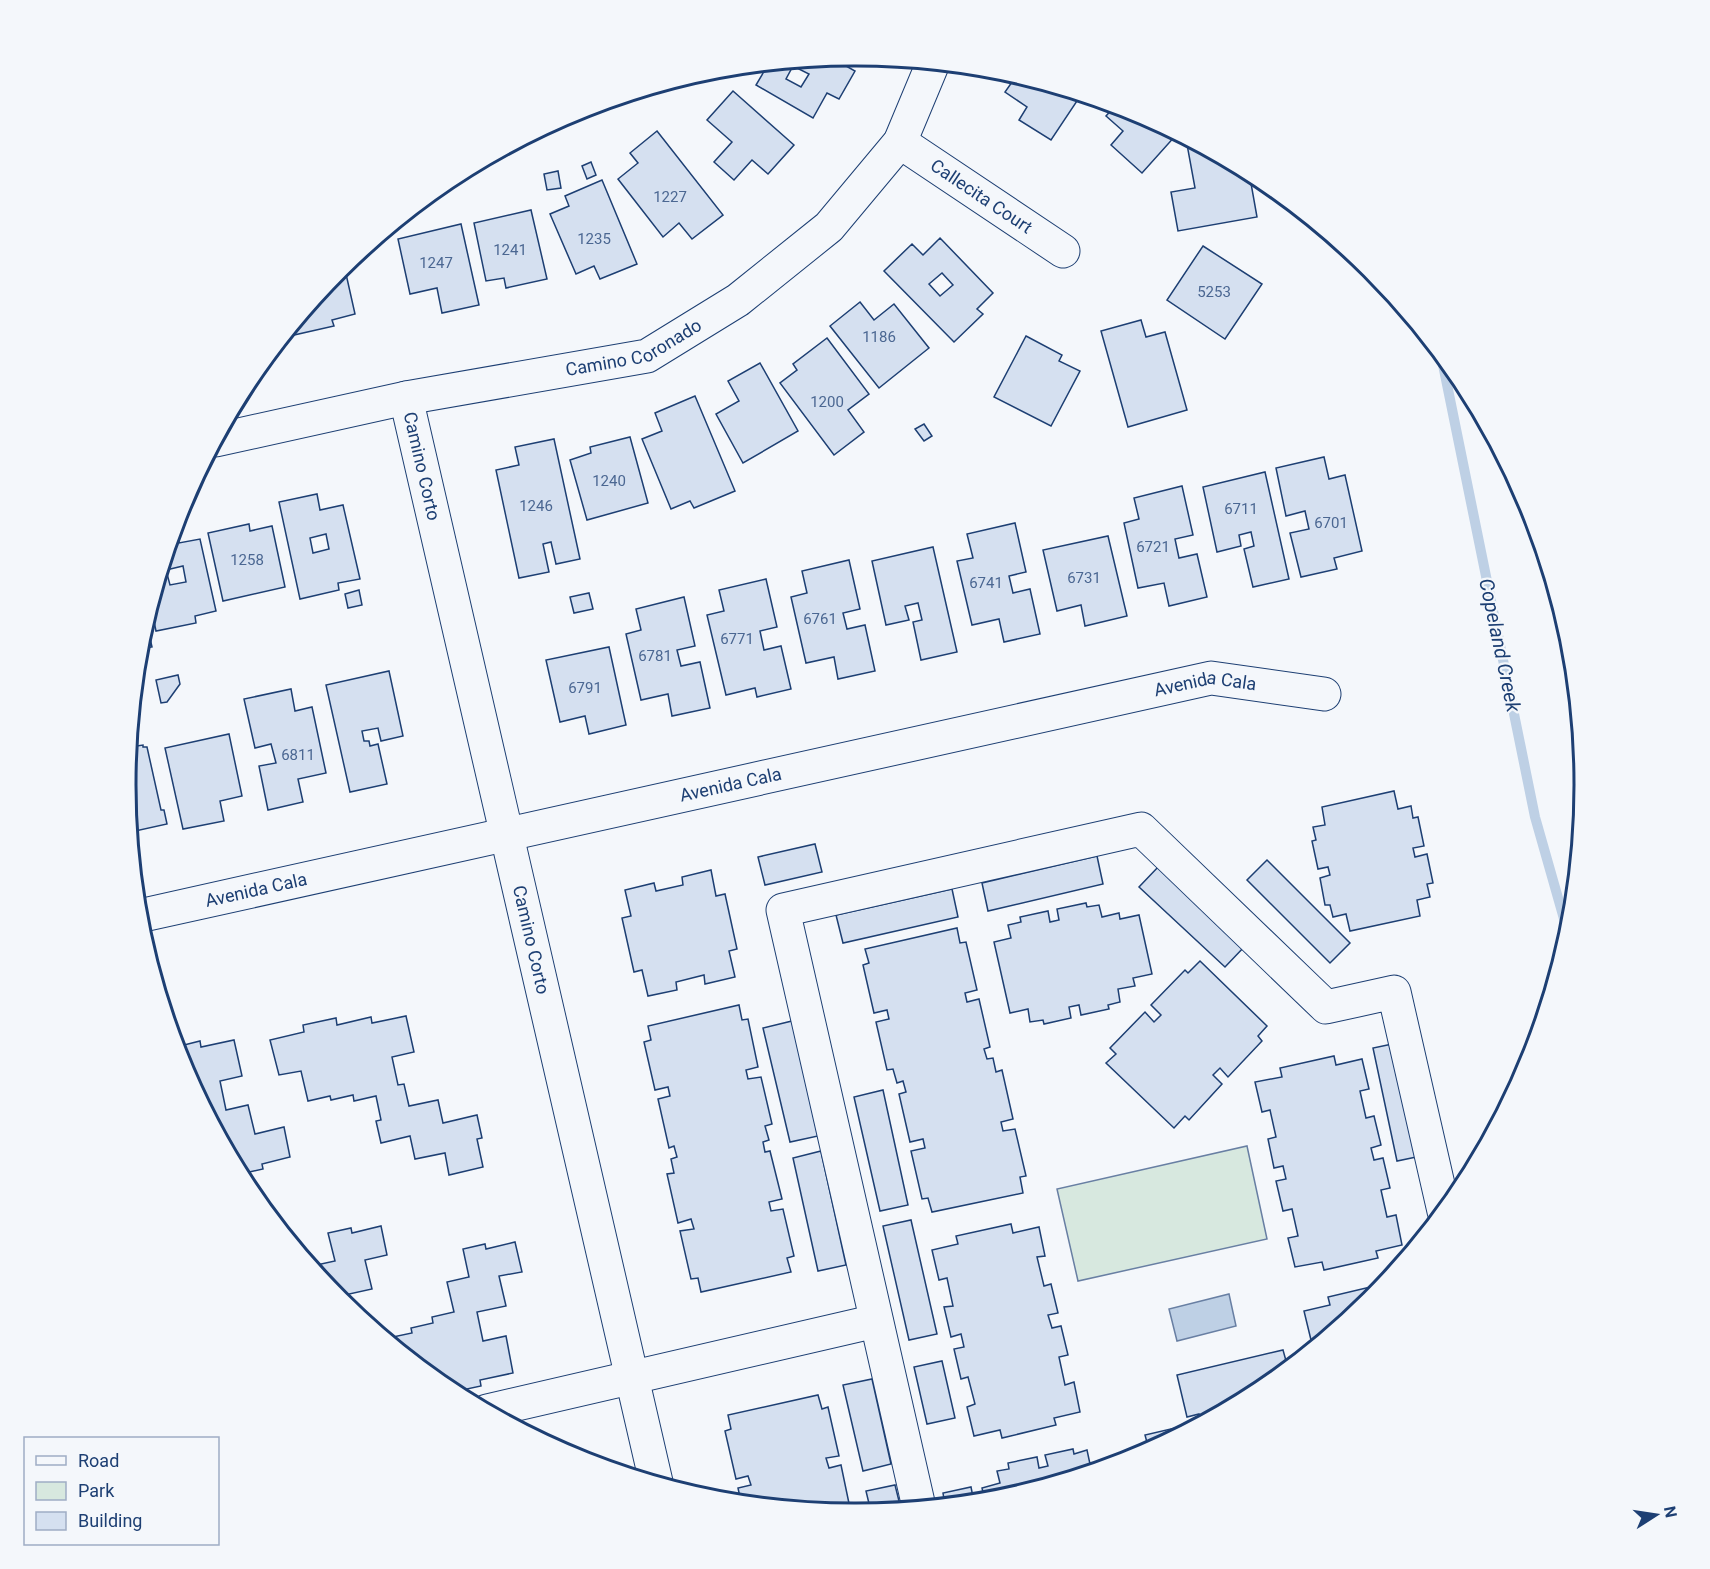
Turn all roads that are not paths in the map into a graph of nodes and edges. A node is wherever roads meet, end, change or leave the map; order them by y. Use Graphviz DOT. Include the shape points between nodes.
graph roads {
  1 [pos="930,70"];
  2 [pos="900,142"];
  3 [pos="1063,251"];
  4 [pos="406,398"];
  5 [pos="226,438"];
  6 [pos="1324,694"];
  7 [pos="506,834"];
  8 [pos="148,914"];
  9 [pos="1441,1199"];
  10 [pos="876,1321"];
  11 [pos="632,1376"];
  12 [pos="498,1408"];
  13 [pos="654,1474"];
  14 [pos="917,1500"];
  1 -- 2 [label="street, Camino Coronado"];
  2 -- 3 [label="street, Callecita Court"];
  2 -- 4 [label="street, Camino Coronado" via="829,227 738,300 647,356"];
  4 -- 5 [label="street, Camino Coronado"];
  4 -- 7 [label="street, Camino Corto"];
  6 -- 7 [label="street, Avenida Cala" via="1211,678"];
  7 -- 8 [label="street, Avenida Cala"];
  7 -- 11 [label="street, Camino Corto"];
  9 -- 10 [label="street" via="1394,992 1326,1007 1141,829 783,910"];
  10 -- 11 [label="street"];
  10 -- 14 [label="street"];
  11 -- 12 [label="street"];
  11 -- 13 [label="street, Camino Corto"];
}
